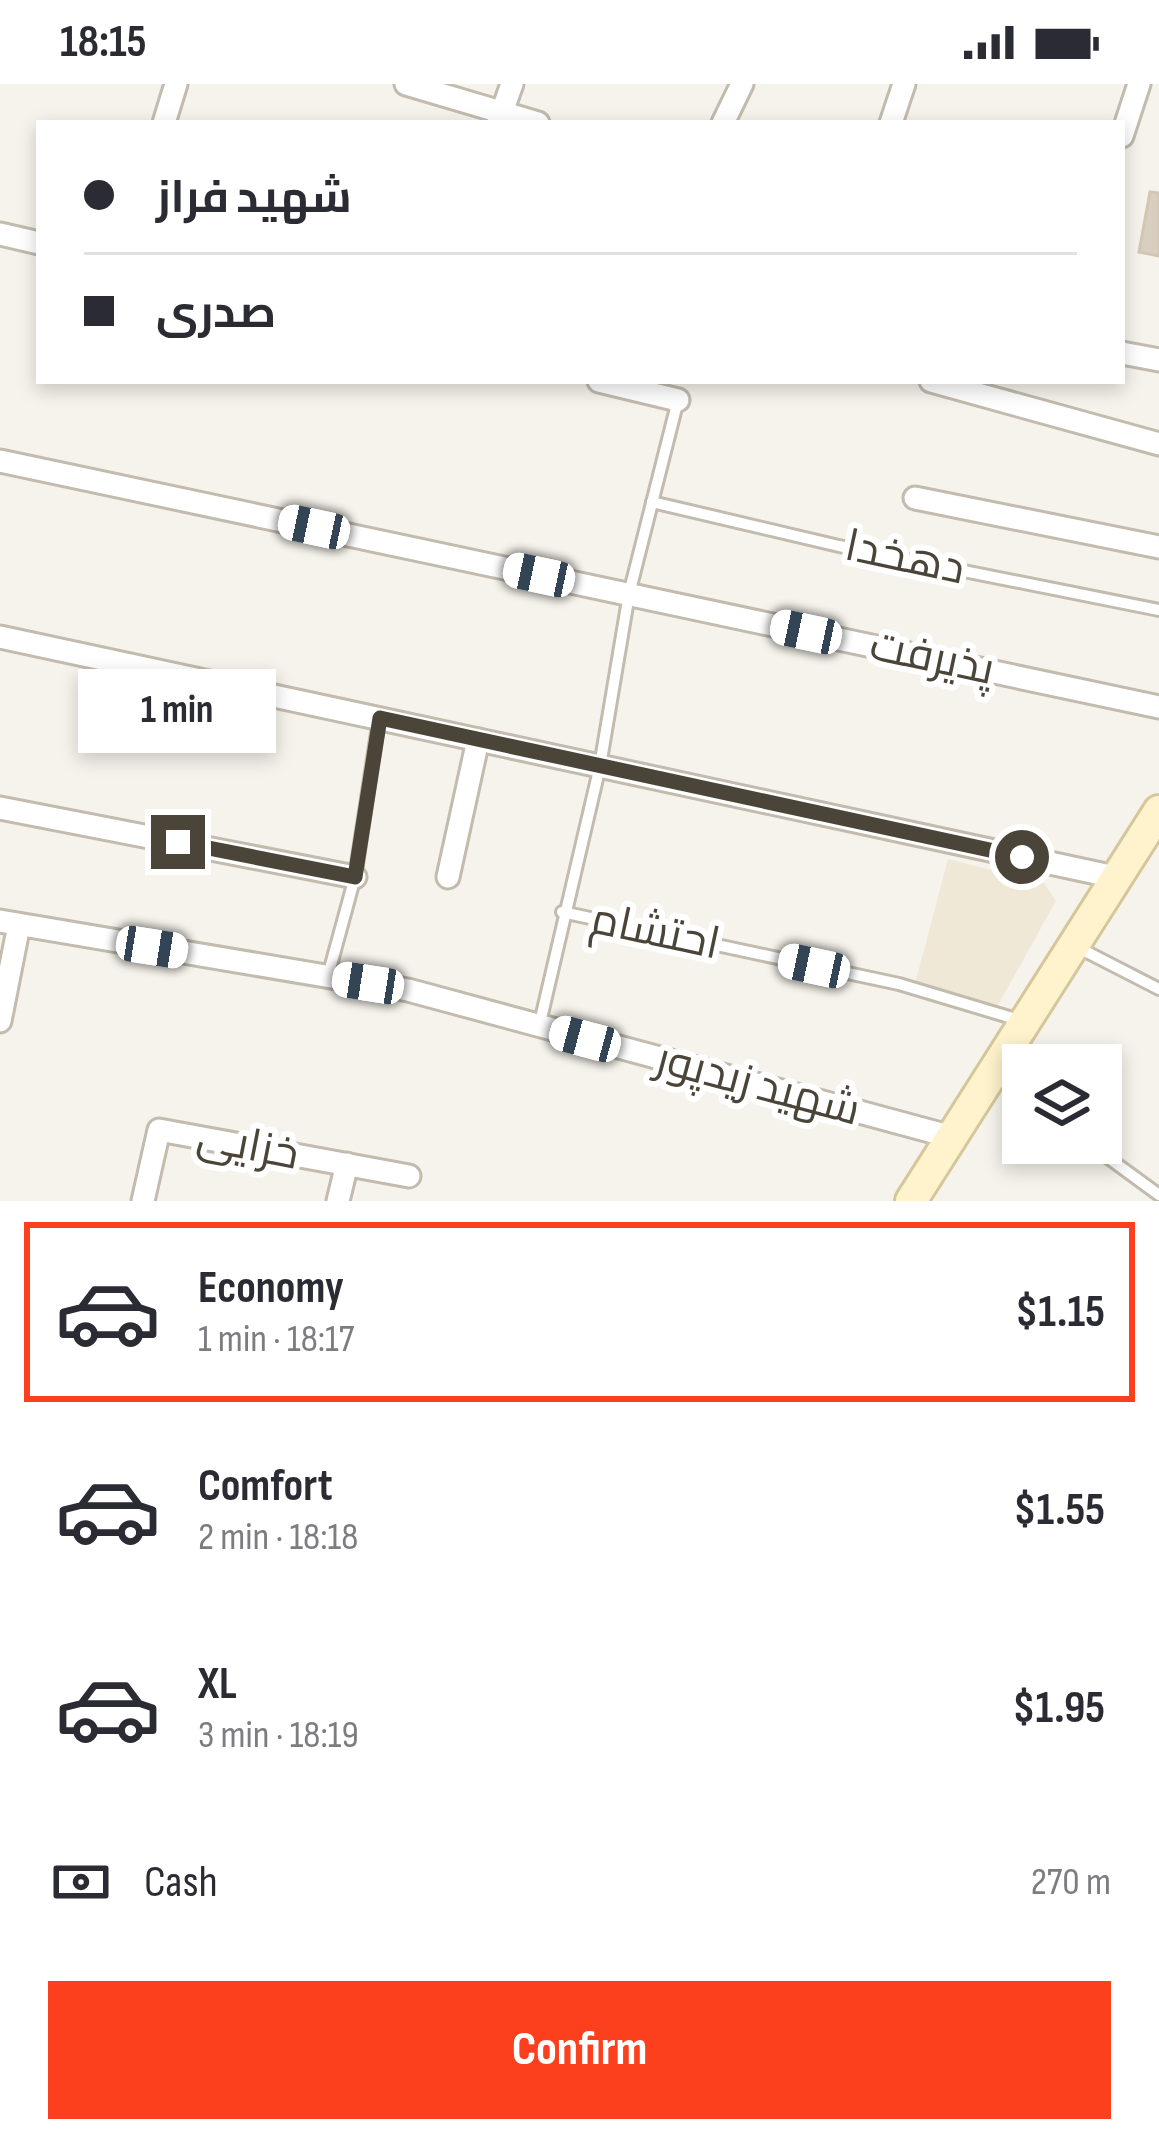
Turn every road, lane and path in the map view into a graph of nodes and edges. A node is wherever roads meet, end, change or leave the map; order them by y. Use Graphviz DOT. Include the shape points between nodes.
graph roads {
  1 [pos="176,84"];
  2 [pos="406,84"];
  3 [pos="512,84"];
  4 [pos="742,84"];
  5 [pos="903,84"];
  6 [pos="1139,84"];
  7 [pos="500,117"];
  8 [pos="165,120"];
  9 [pos="725,120"];
  10 [pos="892,120"];
  11 [pos="1125,127"];
  12 [pos="0,234"];
  13 [pos="36,242"];
  14 [pos="1125,354"];
  15 [pos="1159,360"];
  16 [pos="628,384"];
  17 [pos="943,384"];
  18 [pos="678,400"];
  19 [pos="1159,444"];
  20 [pos="0,461"];
  21 [pos="915,498"];
  22 [pos="652,502"];
  23 [pos="1159,547"];
  24 [pos="629,594"];
  25 [pos="1159,610"];
  26 [pos="0,637"];
  27 [pos="1159,706"];
  28 [pos="380,718"];
  29 [pos="478,740"];
  30 [pos="600,766"];
  31 [pos="0,808"];
  32 [pos="1159,812"];
  33 [pos="355,877"];
  34 [pos="448,877"];
  35 [pos="1115,878"];
  36 [pos="562,912"];
  37 [pos="10,923"];
  38 [pos="1074,946"];
  39 [pos="328,976"];
  40 [pos="1159,989"];
  41 [pos="0,1021"];
  42 [pos="1028,1022"];
  43 [pos="539,1027"];
  44 [pos="994,1075"];
  45 [pos="1002,1081"];
  46 [pos="952,1137"];
  47 [pos="347,1164"];
  48 [pos="1117,1164"];
  49 [pos="409,1176"];
  50 [pos="1159,1195"];
  51 [pos="143,1201"];
  52 [pos="338,1201"];
  53 [pos="911,1201"];
  1 -- 8 [label="street"];
  2 -- 7 [label="street"];
  3 -- 7 [label="street"];
  4 -- 9 [label="street"];
  5 -- 10 [label="street"];
  6 -- 11 [label="street"];
  12 -- 13 [label="street"];
  14 -- 15 [label="street"];
  16 -- 18 [label="street"];
  17 -- 19 [label="street"];
  18 -- 22 [label="lane"];
  20 -- 24 [label="street, پذیرفت"];
  21 -- 23 [label="street"];
  22 -- 24 [label="lane"];
  22 -- 25 [label="lane, دهخدا"];
  24 -- 27 [label="street, پذیرفت"];
  24 -- 30 [label="lane"];
  26 -- 28 [label="street"];
  28 -- 29 [label="street"];
  28 -- 33 [label="lane"];
  29 -- 30 [label="street"];
  29 -- 34 [label="street"];
  30 -- 35 [label="street"];
  30 -- 36 [label="lane"];
  31 -- 33 [label="street"];
  32 -- 35 [label="main road"];
  33 -- 39 [label="lane"];
  35 -- 38 [label="main road"];
  36 -- 42 [label="lane, احتشام" via="899,984"];
  36 -- 43 [label="lane"];
  37 -- 39 [label="street, شهید زیدپور"];
  37 -- 41 [label="street"];
  38 -- 40 [label="lane"];
  38 -- 42 [label="main road"];
  39 -- 43 [label="street, شهید زیدپور"];
  42 -- 44 [label="main road"];
  43 -- 46 [label="street, شهید زیدپور"];
  44 -- 45 [label="lane"];
  44 -- 46 [label="main road"];
  46 -- 53 [label="main road"];
  47 -- 49 [label="street, خزایی"];
  47 -- 51 [label="street, خزایی" via="160,1130"];
  47 -- 52 [label="street"];
  48 -- 50 [label="lane"];
}
